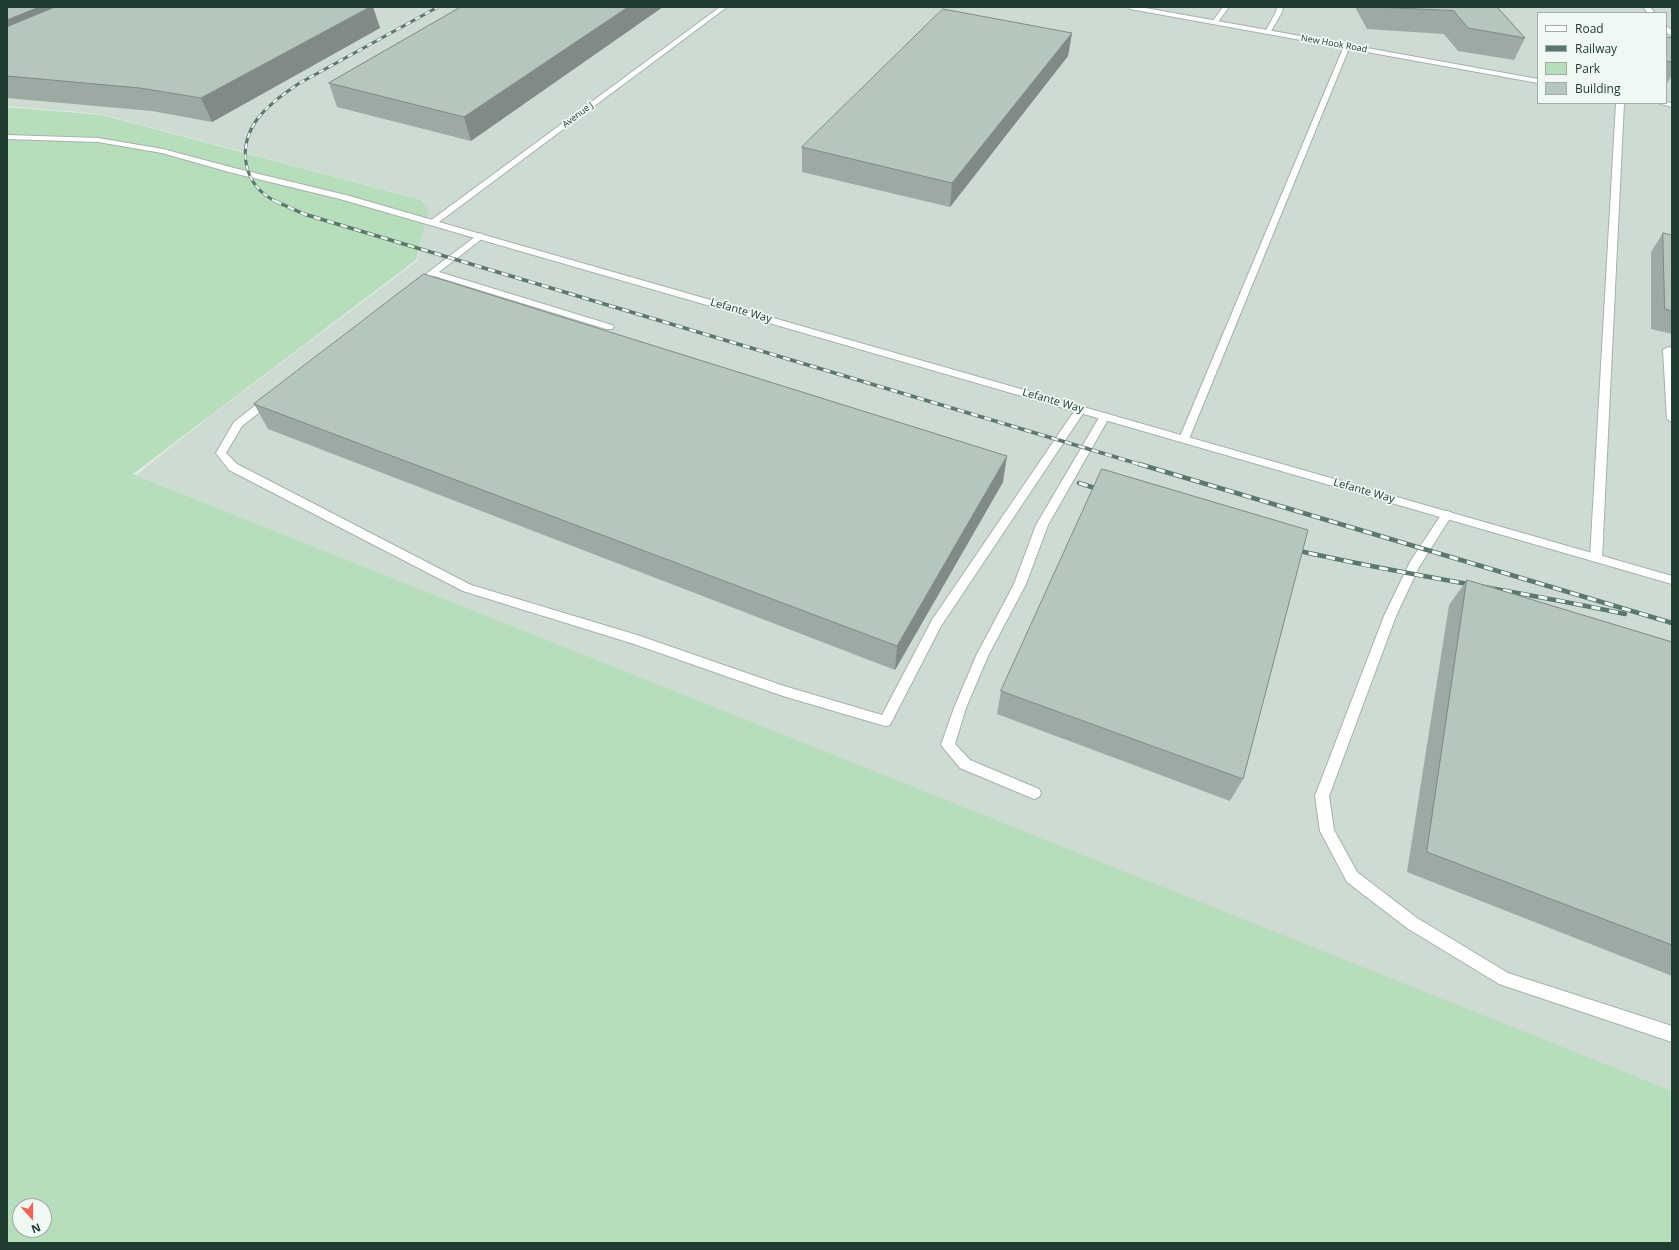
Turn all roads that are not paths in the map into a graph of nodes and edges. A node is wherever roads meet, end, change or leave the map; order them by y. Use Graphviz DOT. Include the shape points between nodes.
graph roads {
  1 [pos="724,7"];
  2 [pos="1130,7"];
  3 [pos="1226,7"];
  4 [pos="1280,7"];
  5 [pos="1215,22"];
  6 [pos="1268,32"];
  7 [pos="1347,46"];
  8 [pos="1537,80"];
  9 [pos="1620,104"];
  10 [pos="7,137"];
  11 [pos="433,222"];
  12 [pos="480,236"];
  13 [pos="433,273"];
  14 [pos="410,290"];
  15 [pos="609,327"];
  16 [pos="1672,351"];
  17 [pos="1671,389"];
  18 [pos="281,391"];
  19 [pos="1081,409"];
  20 [pos="1105,416"];
  21 [pos="1672,419"];
  22 [pos="1184,439"];
  23 [pos="1447,515"];
  24 [pos="1596,558"];
  25 [pos="1672,580"];
  26 [pos="1034,793"];
  27 [pos="1672,1034"];
  1 -- 11 [label="street, Avenue J"];
  2 -- 5 [label="street, New Hook Road"];
  3 -- 5 [label="street"];
  4 -- 6 [label="street" via="1280,12"];
  5 -- 6 [label="street, New Hook Road"];
  6 -- 7 [label="street, New Hook Road"];
  7 -- 8 [label="street, New Hook Road"];
  7 -- 22 [label="street"];
  9 -- 24 [label="street"];
  10 -- 11 [label="street, Lefante Way" via="98,140 163,151"];
  11 -- 12 [label="street, Lefante Way"];
  12 -- 13 [label="street"];
  12 -- 19 [label="street, Lefante Way"];
  13 -- 14 [label="street"];
  13 -- 15 [label="street"];
  16 -- 17 [label="street" via="1668,350"];
  17 -- 21 [label="street"];
  18 -- 19 [label="street" via="238,424 221,453 233,467 468,588 638,640 783,691 885,721 936,623"];
  19 -- 20 [label="street, Lefante Way"];
  20 -- 22 [label="street, Lefante Way"];
  20 -- 26 [label="street" via="1042,525 1020,584 982,656 948,745 965,764"];
  22 -- 23 [label="street, Lefante Way"];
  23 -- 24 [label="street, Lefante Way"];
  23 -- 27 [label="street" via="1414,565 1393,609 1324,789 1322,796 1327,831 1352,877 1412,923 1504,979"];
  24 -- 25 [label="street, Lefante Way"];
}
